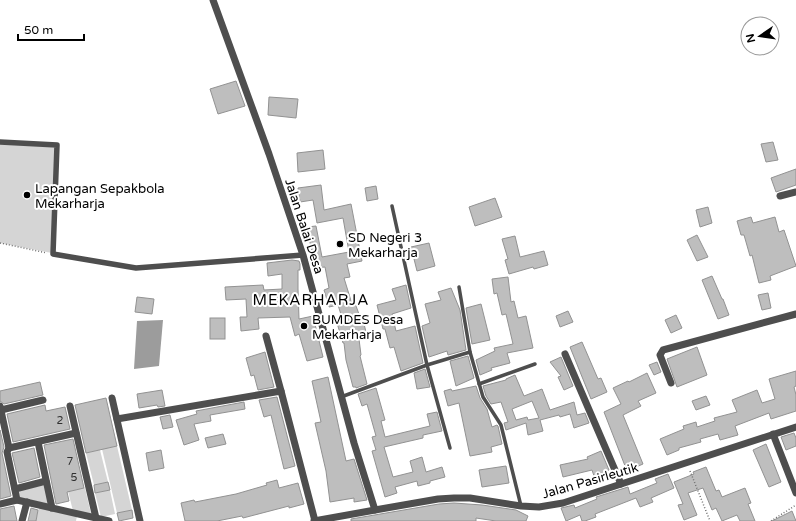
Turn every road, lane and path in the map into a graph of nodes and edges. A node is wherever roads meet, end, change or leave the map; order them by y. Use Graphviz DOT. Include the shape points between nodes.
graph roads {
  1 [pos="213,0"];
  2 [pos="0,142"];
  3 [pos="796,192"];
  4 [pos="780,196"];
  5 [pos="392,206"];
  6 [pos="0,243"];
  7 [pos="53,254"];
  8 [pos="303,255"];
  9 [pos="459,287"];
  10 [pos="796,314"];
  11 [pos="266,336"];
  12 [pos="470,352"];
  13 [pos="565,354"];
  14 [pos="535,364"];
  15 [pos="428,365"];
  16 [pos="671,383"];
  17 [pos="479,384"];
  18 [pos="281,390"];
  19 [pos="341,397"];
  20 [pos="112,398"];
  21 [pos="43,400"];
  22 [pos="70,406"];
  23 [pos="0,408"];
  24 [pos="117,419"];
  25 [pos="796,427"];
  26 [pos="76,433"];
  27 [pos="772,434"];
  28 [pos="38,442"];
  29 [pos="5,444"];
  30 [pos="450,448"];
  31 [pos="687,463"];
  32 [pos="46,481"];
  33 [pos="621,484"];
  34 [pos="15,489"];
  35 [pos="796,493"];
  36 [pos="17,500"];
  37 [pos="27,502"];
  38 [pos="0,504"];
  39 [pos="796,505"];
  40 [pos="521,506"];
  41 [pos="52,508"];
  42 [pos="375,510"];
  43 [pos="96,518"];
  44 [pos="22,521"];
  45 [pos="109,521"];
  46 [pos="140,521"];
  47 [pos="315,521"];
  48 [pos="710,521"];
  49 [pos="771,521"];
  1 -- 8 [label="street, Jalan Balai Desa"];
  2 -- 7 [label="street" via="57,145"];
  3 -- 4 [label="street"];
  5 -- 15 [label="lane"];
  6 -- 7 [label="path"];
  7 -- 8 [label="street" via="136,268"];
  8 -- 19 [label="street, Jalan Balai Desa"];
  9 -- 12 [label="lane"];
  10 -- 16 [label="street" via="663,350 660,355"];
  11 -- 18 [label="street"];
  12 -- 15 [label="lane"];
  12 -- 17 [label="lane"];
  13 -- 33 [label="street"];
  14 -- 17 [label="lane"];
  15 -- 19 [label="lane"];
  15 -- 30 [label="lane"];
  17 -- 40 [label="lane" via="483,398 501,425"];
  18 -- 24 [label="street"];
  18 -- 47 [label="street"];
  19 -- 42 [label="street, Jalan Balai Desa"];
  20 -- 24 [label="street"];
  21 -- 23 [label="street"];
  22 -- 26 [label="street"];
  23 -- 29 [label="street"];
  24 -- 46 [label="street"];
  25 -- 27 [label="street, Jalan Pasirleutik"];
  26 -- 28 [label="street"];
  26 -- 43 [label="street"];
  27 -- 31 [label="street, Jalan Pasirleutik"];
  27 -- 35 [label="street"];
  28 -- 29 [label="street"];
  28 -- 32 [label="street"];
  29 -- 34 [label="street"];
  31 -- 33 [label="street, Jalan Pasirleutik"];
  31 -- 48 [label="path"];
  32 -- 34 [label="street"];
  32 -- 41 [label="street"];
  33 -- 40 [label="street, Jalan Pasirleutik" via="563,503 540,507"];
  34 -- 36 [label="street"];
  36 -- 37 [label="street"];
  36 -- 38 [label="street"];
  37 -- 41 [label="street"];
  37 -- 44 [label="street"];
  39 -- 49 [label="path"];
  40 -- 42 [label="street, Jalan Pasirleutik" via="465,498 438,499"];
  41 -- 43 [label="street"];
  42 -- 47 [label="street, Jalan Pasirleutik"];
  43 -- 45 [label="street"];
}
